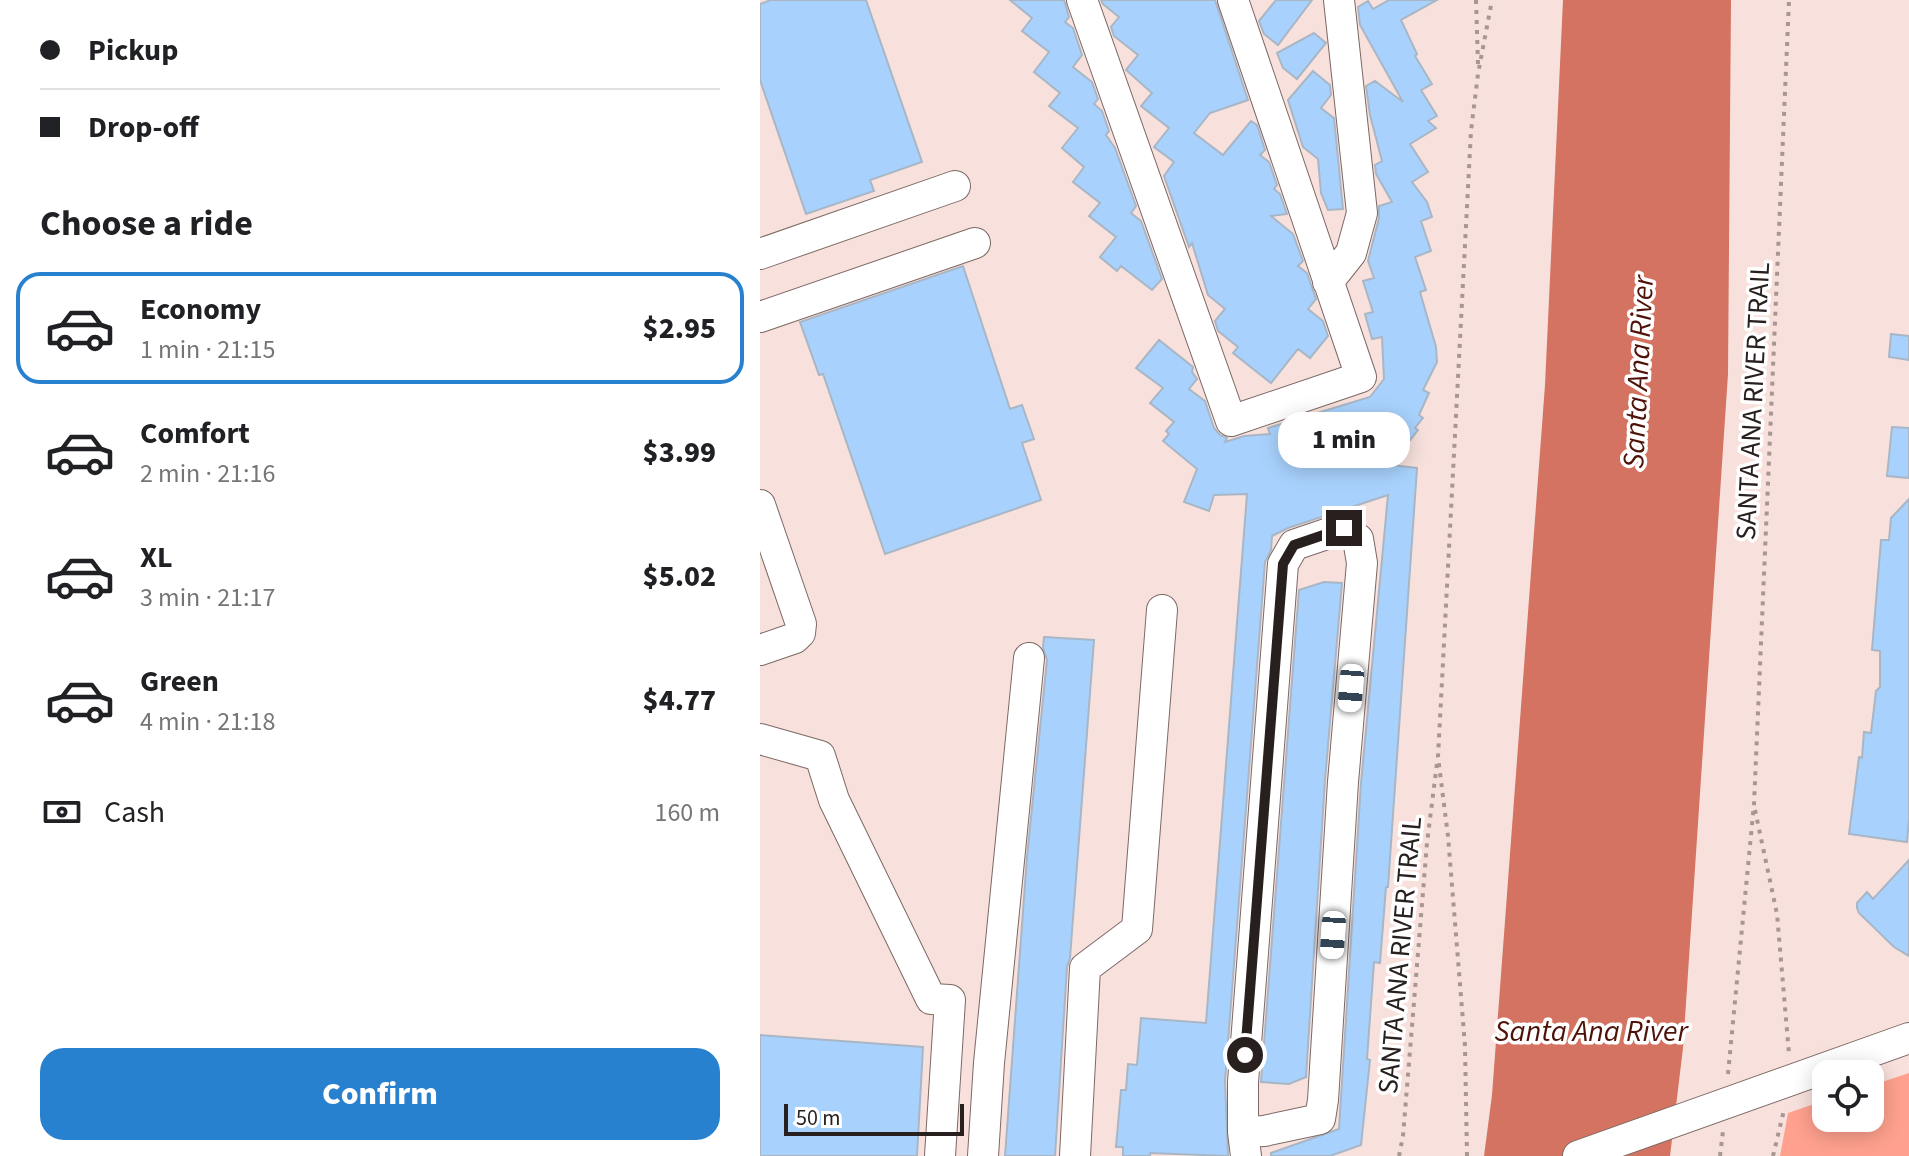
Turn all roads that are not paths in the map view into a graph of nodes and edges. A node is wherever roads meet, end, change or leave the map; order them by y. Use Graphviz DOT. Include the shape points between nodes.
graph roads {
  1 [pos="1082,0"];
  2 [pos="1233,0"];
  3 [pos="1339,0"];
  4 [pos="955,186"];
  5 [pos="975,243"];
  6 [pos="760,254"];
  7 [pos="1328,282"];
  8 [pos="760,317"];
  9 [pos="760,505"];
  10 [pos="1162,610"];
  11 [pos="760,650"];
  12 [pos="1029,658"];
  13 [pos="760,739"];
  14 [pos="1909,1038"];
  15 [pos="1245,1144"];
  16 [pos="940,1156"];
  17 [pos="983,1156"];
  18 [pos="1075,1156"];
  19 [pos="1578,1156"];
  1 -- 7 [label="street" via="1231,421 1361,377"];
  2 -- 7 [label="street"];
  3 -- 7 [label="street" via="1362,213 1351,253"];
  4 -- 6 [label="street"];
  5 -- 8 [label="street"];
  9 -- 11 [label="street" via="801,624 795,638"];
  10 -- 18 [label="street" via="1137,929 1085,968"];
  12 -- 17 [label="street"];
  13 -- 16 [label="street" via="820,756 834,800 931,999 950,1000"];
  14 -- 19 [label="street" via="1792,1081 1733,1086"];
  15 -- 15 [label="street" via="1243,1082 1283,564 1294,545 1344,528 1358,539 1362,563 1320,1119 1264,1131"];
}
